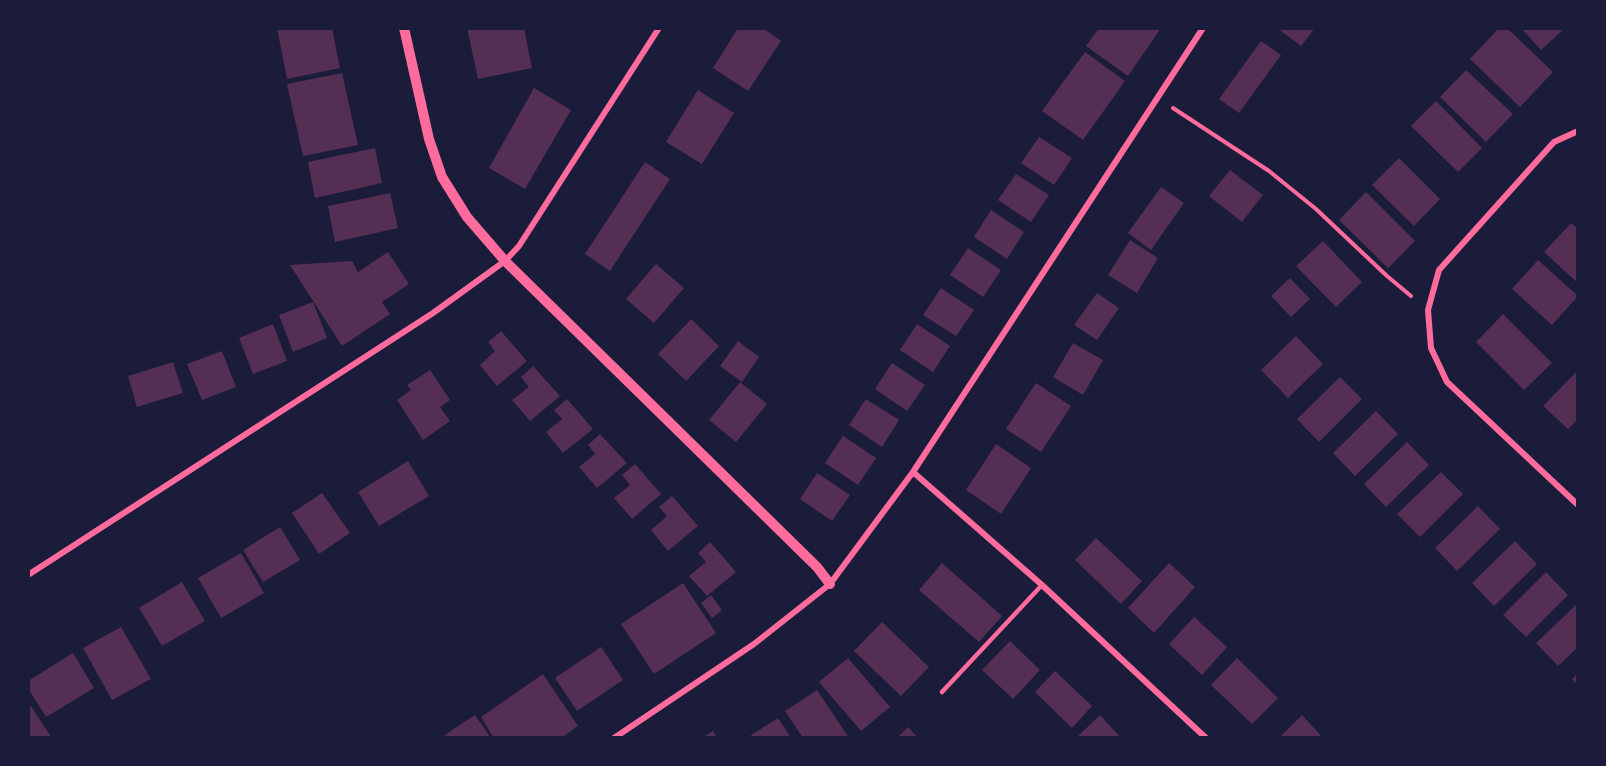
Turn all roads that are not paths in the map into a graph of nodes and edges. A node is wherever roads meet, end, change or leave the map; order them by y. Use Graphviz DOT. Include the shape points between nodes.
graph roads {
  1 [pos="404,28"];
  2 [pos="659,28"];
  3 [pos="1203,28"];
  4 [pos="1578,131"];
  5 [pos="505,261"];
  6 [pos="913,472"];
  7 [pos="1578,505"];
  8 [pos="28,575"];
  9 [pos="830,584"];
  10 [pos="1042,585"];
  11 [pos="942,692"];
  12 [pos="614,738"];
  13 [pos="1206,738"];
  1 -- 5 [label="street" via="429,139 442,177 467,217"];
  2 -- 5 [label="street" via="519,246"];
  3 -- 6 [label="street"];
  4 -- 7 [label="street" via="1554,142 1439,270 1428,310 1431,348 1447,382"];
  5 -- 8 [label="street" via="433,313"];
  5 -- 9 [label="street"];
  6 -- 9 [label="street"];
  6 -- 10 [label="street"];
  9 -- 12 [label="street" via="754,644"];
  10 -- 11 [label="lane"];
  10 -- 13 [label="street"];
}
